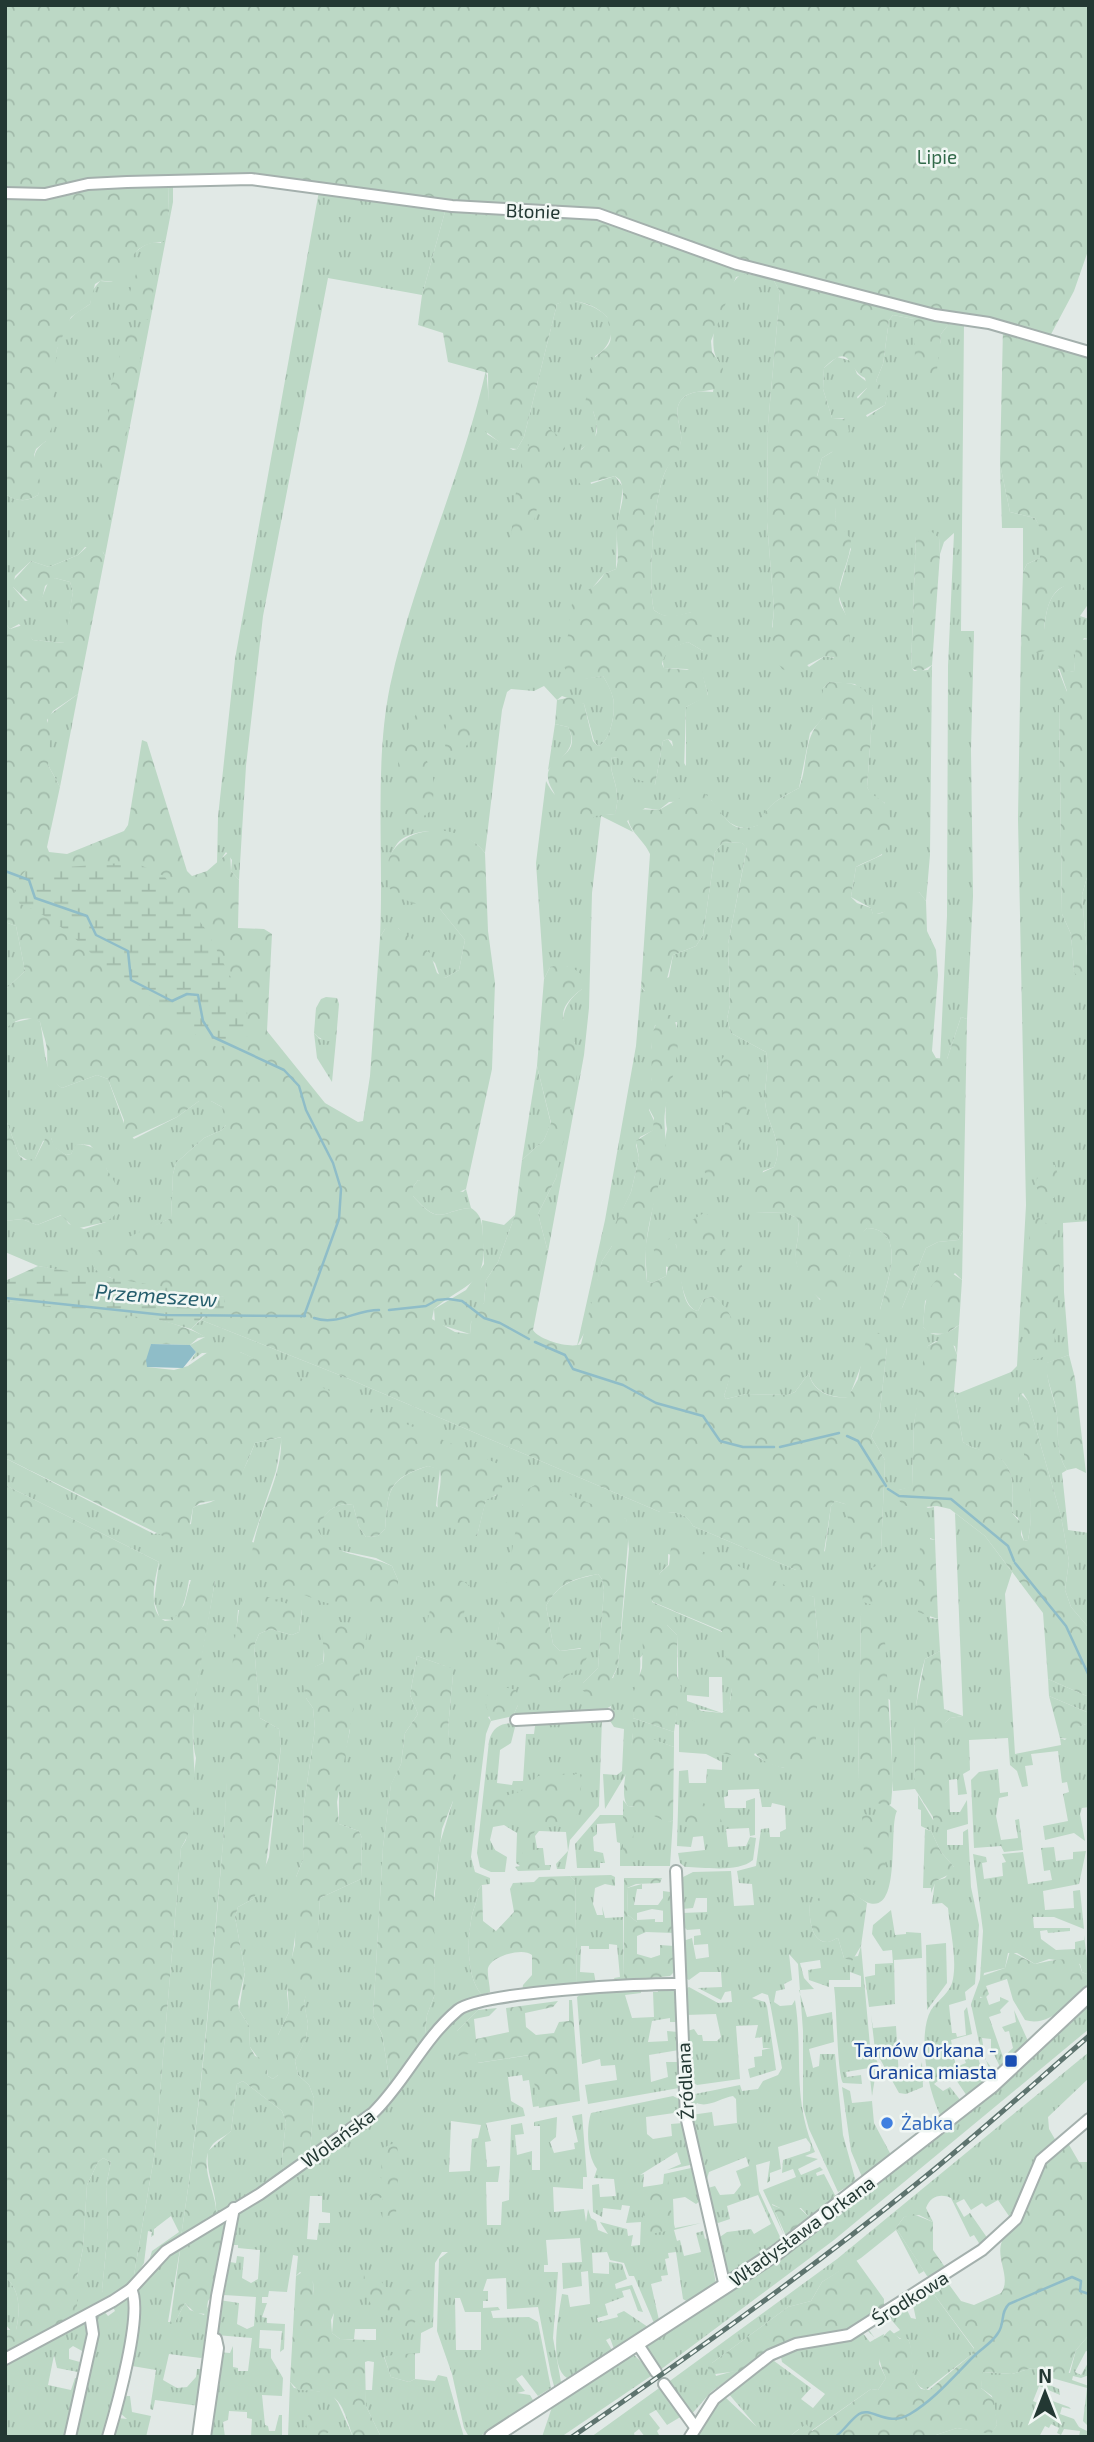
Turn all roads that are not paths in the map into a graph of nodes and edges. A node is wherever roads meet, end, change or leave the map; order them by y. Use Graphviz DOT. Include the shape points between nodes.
graph roads {
  1 [pos="5,193"];
  2 [pos="1089,352"];
  3 [pos="608,1714"];
  4 [pos="516,1720"];
  5 [pos="676,1871"];
  6 [pos="680,1984"];
  7 [pos="1089,1994"];
  8 [pos="1089,2119"];
  9 [pos="234,2208"];
  10 [pos="725,2287"];
  11 [pos="131,2289"];
  12 [pos="90,2314"];
  13 [pos="212,2338"];
  14 [pos="637,2343"];
  15 [pos="5,2359"];
  16 [pos="656,2372"];
  17 [pos="664,2385"];
  18 [pos="692,2432"];
  19 [pos="70,2437"];
  20 [pos="108,2437"];
  21 [pos="198,2437"];
  22 [pos="205,2437"];
  23 [pos="492,2437"];
  1 -- 2 [label="street, Błonie" via="45,194 88,184 251,180 452,206 598,214 737,264 935,315 989,323"];
  3 -- 4 [label="street"];
  5 -- 6 [label="street, Źródlana"];
  6 -- 9 [label="street, Wolańska" via="575,1989 485,1999 463,2006 373,2113"];
  6 -- 10 [label="street, Źródlana" via="686,2116"];
  7 -- 10 [label="street, Władysława Orkana" via="992,2085"];
  8 -- 18 [label="street, Środkowa" via="1041,2160 1016,2219 982,2250 849,2335 796,2344 770,2355 714,2399"];
  9 -- 11 [label="street, Wolańska" via="166,2250"];
  9 -- 13 [label="street"];
  10 -- 14 [label="street, Władysława Orkana"];
  11 -- 12 [label="street, Wolańska"];
  11 -- 20 [label="street" via="136,2302 133,2322"];
  12 -- 15 [label="street, Wolańska"];
  12 -- 19 [label="street" via="93,2334"];
  13 -- 21 [label="street"];
  13 -- 22 [label="street" via="218,2348"];
  14 -- 16 [label="street"];
  14 -- 23 [label="street, Władysława Orkana"];
  17 -- 18 [label="street, Środkowa"];
}
